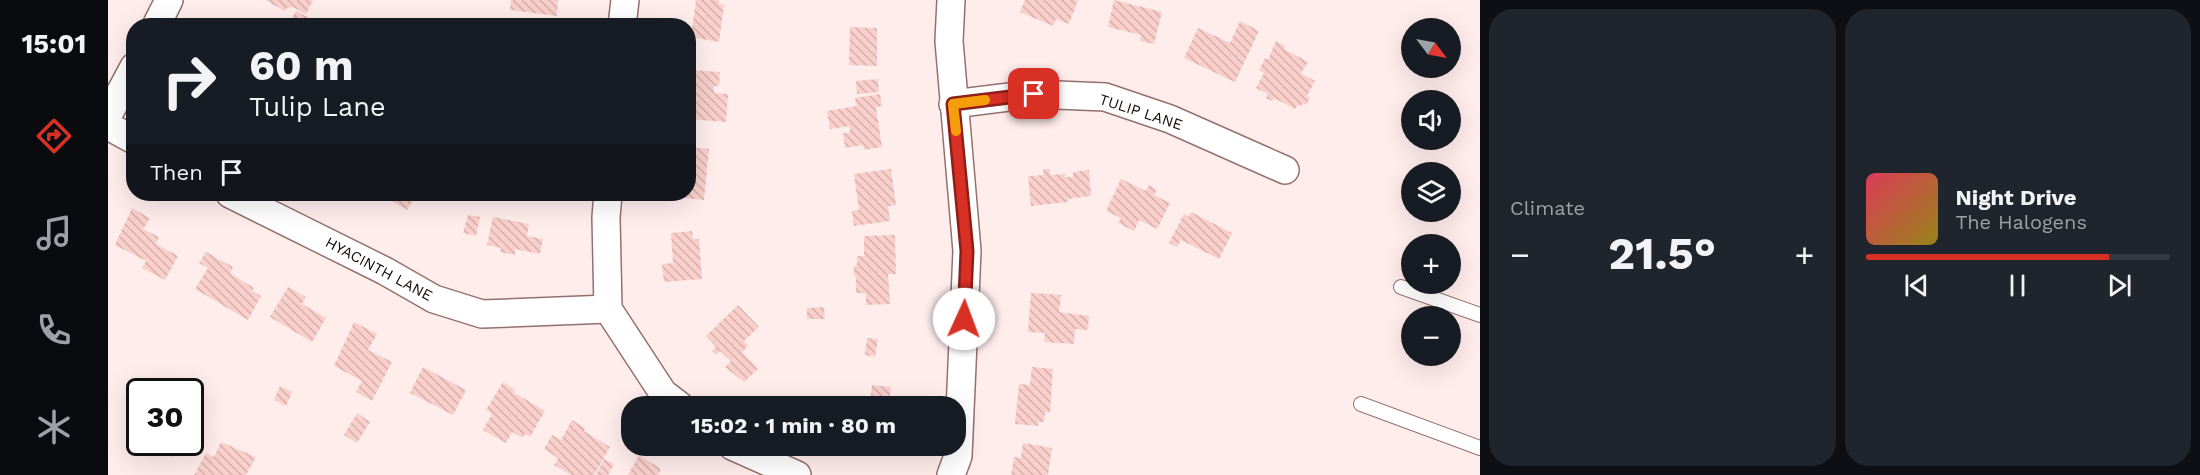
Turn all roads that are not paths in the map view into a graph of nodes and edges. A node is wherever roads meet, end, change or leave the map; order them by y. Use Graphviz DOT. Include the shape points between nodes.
graph roads {
  1 [pos="170,0"];
  2 [pos="625,0"];
  3 [pos="951,0"];
  4 [pos="160,18"];
  5 [pos="623,18"];
  6 [pos="126,82"];
  7 [pos="953,104"];
  8 [pos="108,115"];
  9 [pos="108,126"];
  10 [pos="126,136"];
  11 [pos="1285,170"];
  12 [pos="244,201"];
  13 [pos="607,201"];
  14 [pos="1421,294"];
  15 [pos="608,309"];
  16 [pos="1480,315"];
  17 [pos="667,396"];
  18 [pos="1361,404"];
  19 [pos="1480,448"];
  20 [pos="754,456"];
  21 [pos="797,475"];
  22 [pos="951,475"];
  1 -- 4 [label="street"];
  2 -- 5 [label="street"];
  3 -- 7 [label="street"];
  6 -- 8 [label="street"];
  7 -- 11 [label="street, TULIP LANE" via="1034,94 1105,97 1170,119"];
  7 -- 22 [label="street" via="967,251 958,456"];
  9 -- 10 [label="street"];
  12 -- 15 [label="street, HYACINTH LANE" via="385,270 434,299 483,314"];
  13 -- 15 [label="street"];
  14 -- 16 [label="lane"];
  15 -- 17 [label="street"];
  18 -- 19 [label="lane"];
  20 -- 21 [label="street"];
}
